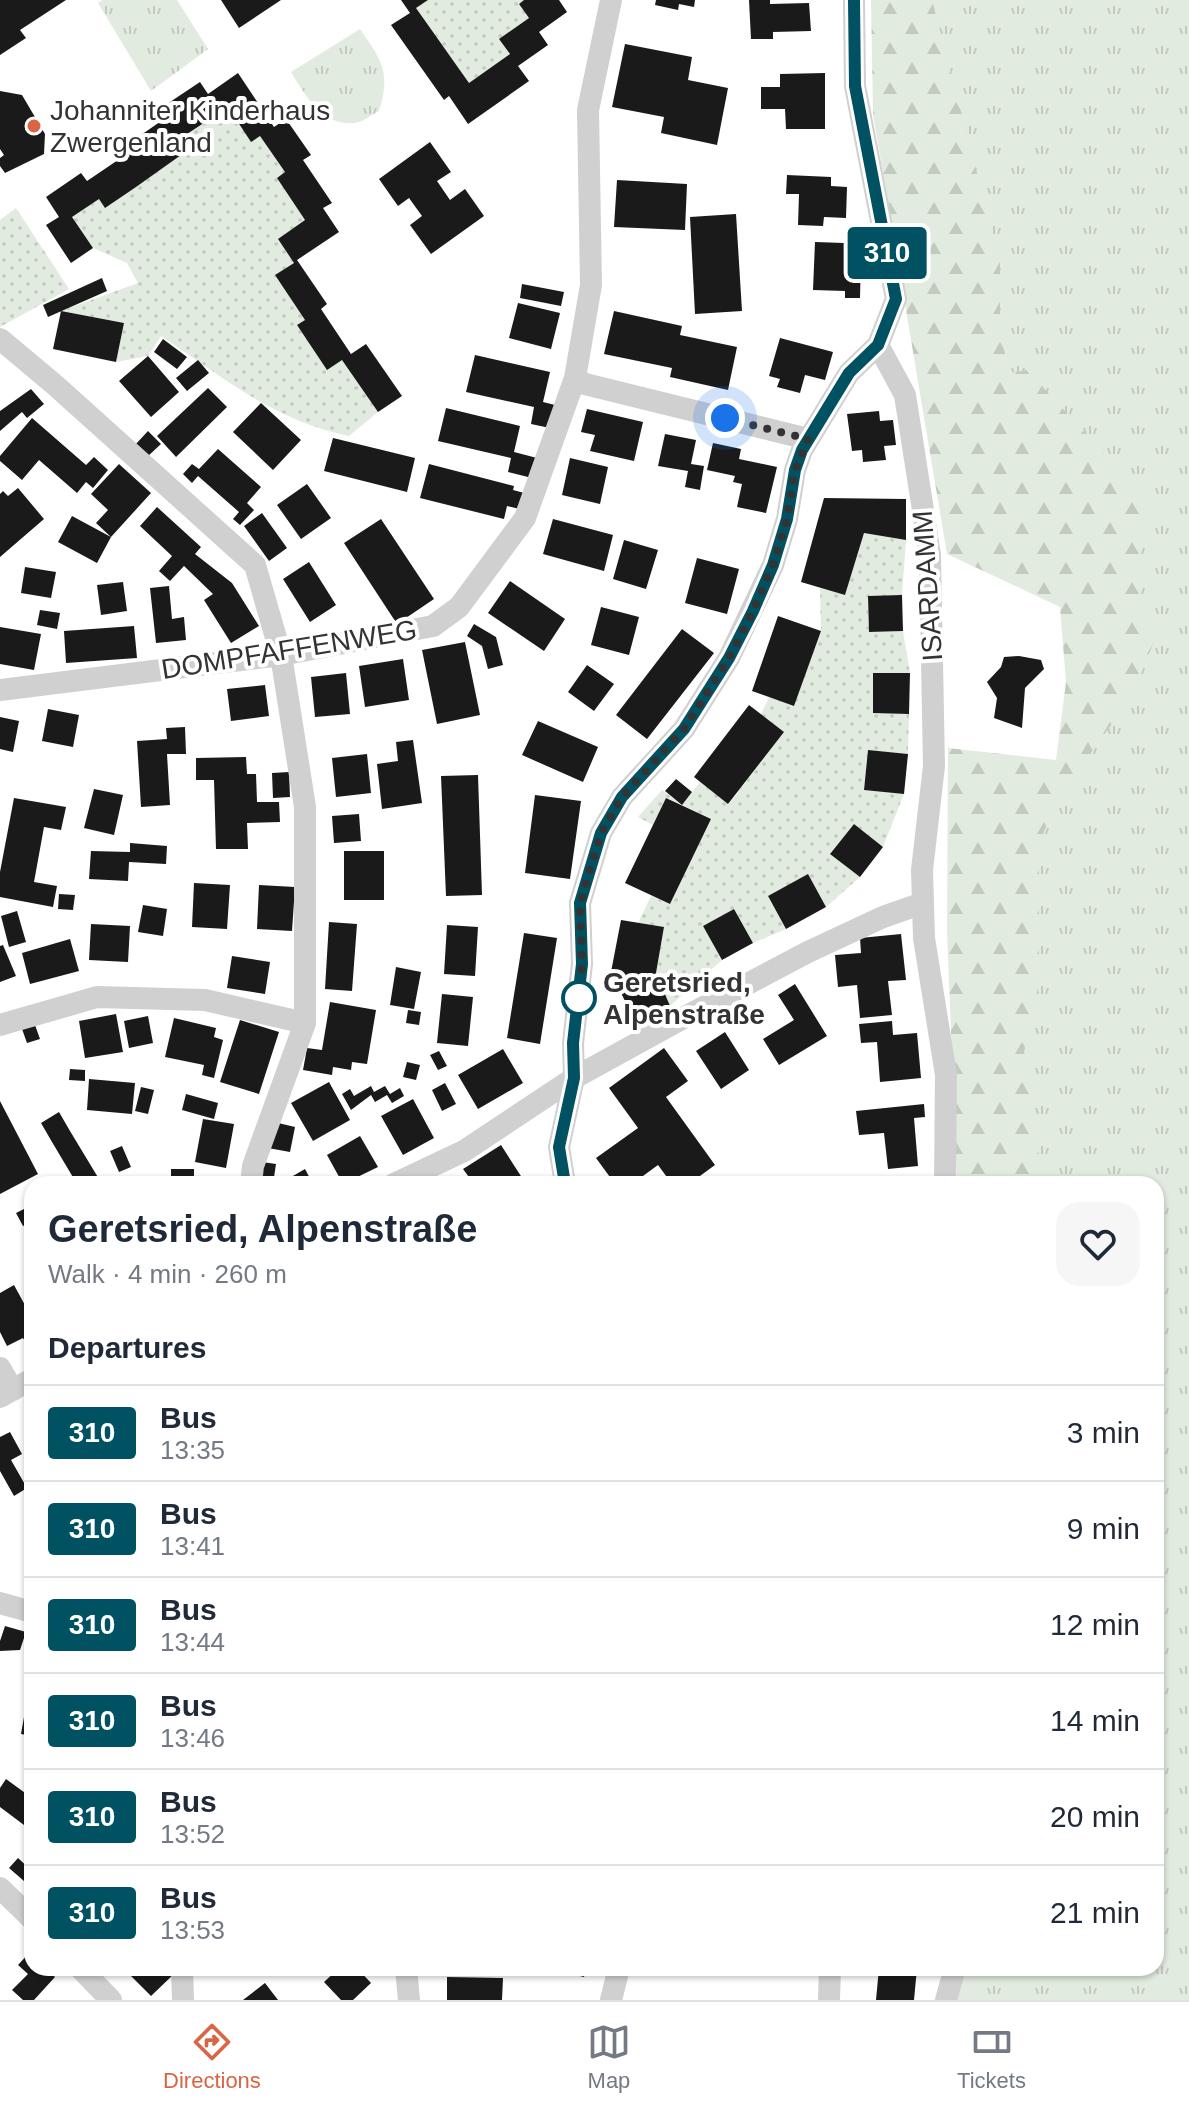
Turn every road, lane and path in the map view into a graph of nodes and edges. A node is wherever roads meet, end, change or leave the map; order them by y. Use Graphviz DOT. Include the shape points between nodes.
graph roads {
  1 [pos="611,0"];
  2 [pos="854,0"];
  3 [pos="0,339"];
  4 [pos="878,345"];
  5 [pos="575,378"];
  6 [pos="808,439"];
  7 [pos="281,655"];
  8 [pos="0,690"];
  9 [pos="923,903"];
  10 [pos="305,1023"];
  11 [pos="0,1025"];
  12 [pos="574,1078"];
  13 [pos="252,1176"];
  14 [pos="411,1176"];
  15 [pos="564,1176"];
  16 [pos="945,1176"];
  17 [pos="0,1368"];
  18 [pos="15,1388"];
  19 [pos="0,1603"];
  20 [pos="24,1610"];
  21 [pos="0,1888"];
  22 [pos="24,1911"];
  23 [pos="88,1976"];
  24 [pos="182,1976"];
  25 [pos="407,1976"];
  26 [pos="617,1976"];
  27 [pos="830,1976"];
  28 [pos="953,1976"];
  29 [pos="111,2000"];
  30 [pos="183,2000"];
  31 [pos="409,2000"];
  32 [pos="611,2000"];
  33 [pos="829,2000"];
  34 [pos="946,2000"];
  1 -- 5 [label="street, DOMPFAFFENWEG" via="588,110 591,285"];
  2 -- 4 [label="street" via="855,86 896,299"];
  3 -- 7 [label="street" via="255,565"];
  4 -- 6 [label="street" via="849,373"];
  4 -- 9 [label="street, ISARDAMM" via="905,395 930,555 934,766"];
  5 -- 6 [label="street"];
  5 -- 7 [label="street, DOMPFAFFENWEG" via="525,518 459,607 433,626"];
  6 -- 12 [label="street" via="795,470 773,565 729,658 684,729 622,797 601,833 580,903 582,964"];
  7 -- 8 [label="street, DOMPFAFFENWEG"];
  7 -- 10 [label="street" via="305,807"];
  9 -- 12 [label="street" via="808,952"];
  9 -- 16 [label="street, ISARDAMM" via="946,1075"];
  10 -- 11 [label="street" via="205,1000 97,997"];
  10 -- 13 [label="street"];
  12 -- 14 [label="street" via="464,1151"];
  12 -- 15 [label="street" via="559,1147"];
  17 -- 18 [label="street"];
  19 -- 20 [label="street"];
  21 -- 22 [label="street"];
  23 -- 29 [label="street"];
  24 -- 30 [label="street"];
  25 -- 31 [label="street"];
  26 -- 32 [label="street"];
  27 -- 33 [label="street"];
  28 -- 34 [label="street"];
}
